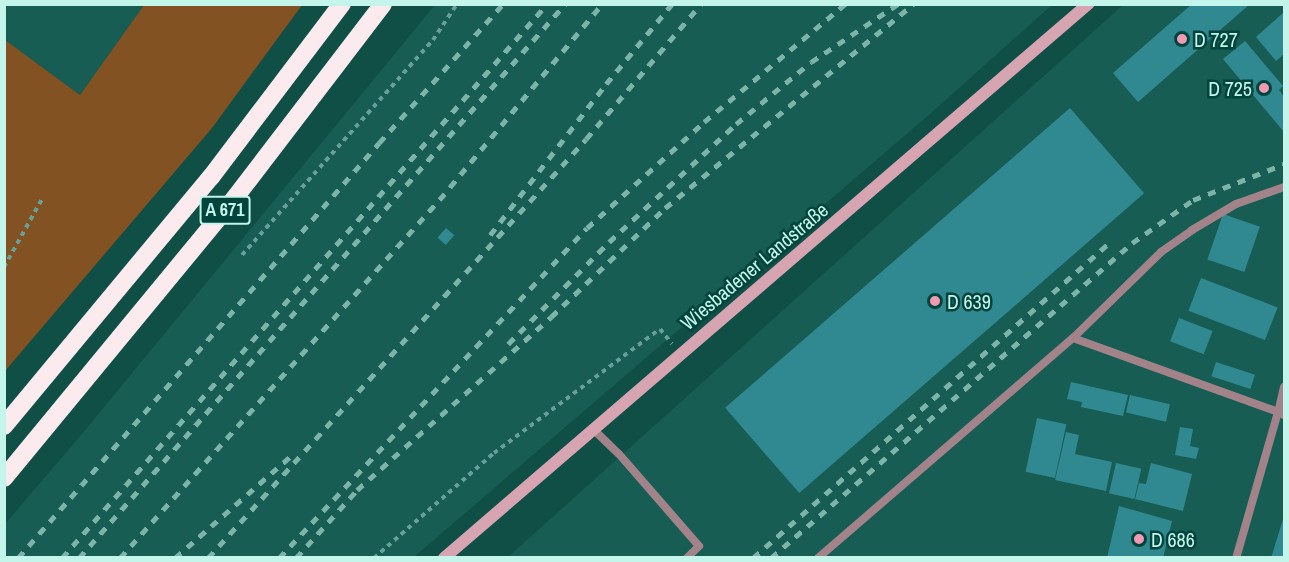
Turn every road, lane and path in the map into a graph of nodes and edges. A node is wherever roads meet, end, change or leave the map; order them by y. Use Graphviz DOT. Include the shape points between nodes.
graph roads {
  1 [pos="342,4"];
  2 [pos="383,4"];
  3 [pos="457,4"];
  4 [pos="1088,4"];
  5 [pos="1284,187"];
  6 [pos="42,198"];
  7 [pos="242,255"];
  8 [pos="4,267"];
  9 [pos="660,328"];
  10 [pos="1073,338"];
  11 [pos="1284,387"];
  12 [pos="1281,414"];
  13 [pos="4,426"];
  14 [pos="593,429"];
  15 [pos="4,478"];
  16 [pos="374,558"];
  17 [pos="444,558"];
  18 [pos="687,558"];
  19 [pos="818,558"];
  20 [pos="1236,558"];
  1 -- 13 [label="highway, A 671" via="211,177"];
  2 -- 15 [label="highway, A 671" via="234,199"];
  3 -- 7 [label="path" via="434,40"];
  4 -- 14 [label="main road, Wiesbadener Landstraße"];
  5 -- 10 [label="lane" via="1236,204 1161,252"];
  6 -- 8 [label="path"];
  9 -- 16 [label="path" via="494,453"];
  10 -- 12 [label="lane"];
  10 -- 19 [label="lane"];
  11 -- 12 [label="lane"];
  12 -- 20 [label="lane"];
  14 -- 17 [label="main road, Wiesbadener Landstraße"];
  14 -- 18 [label="lane" via="699,546"];
}
